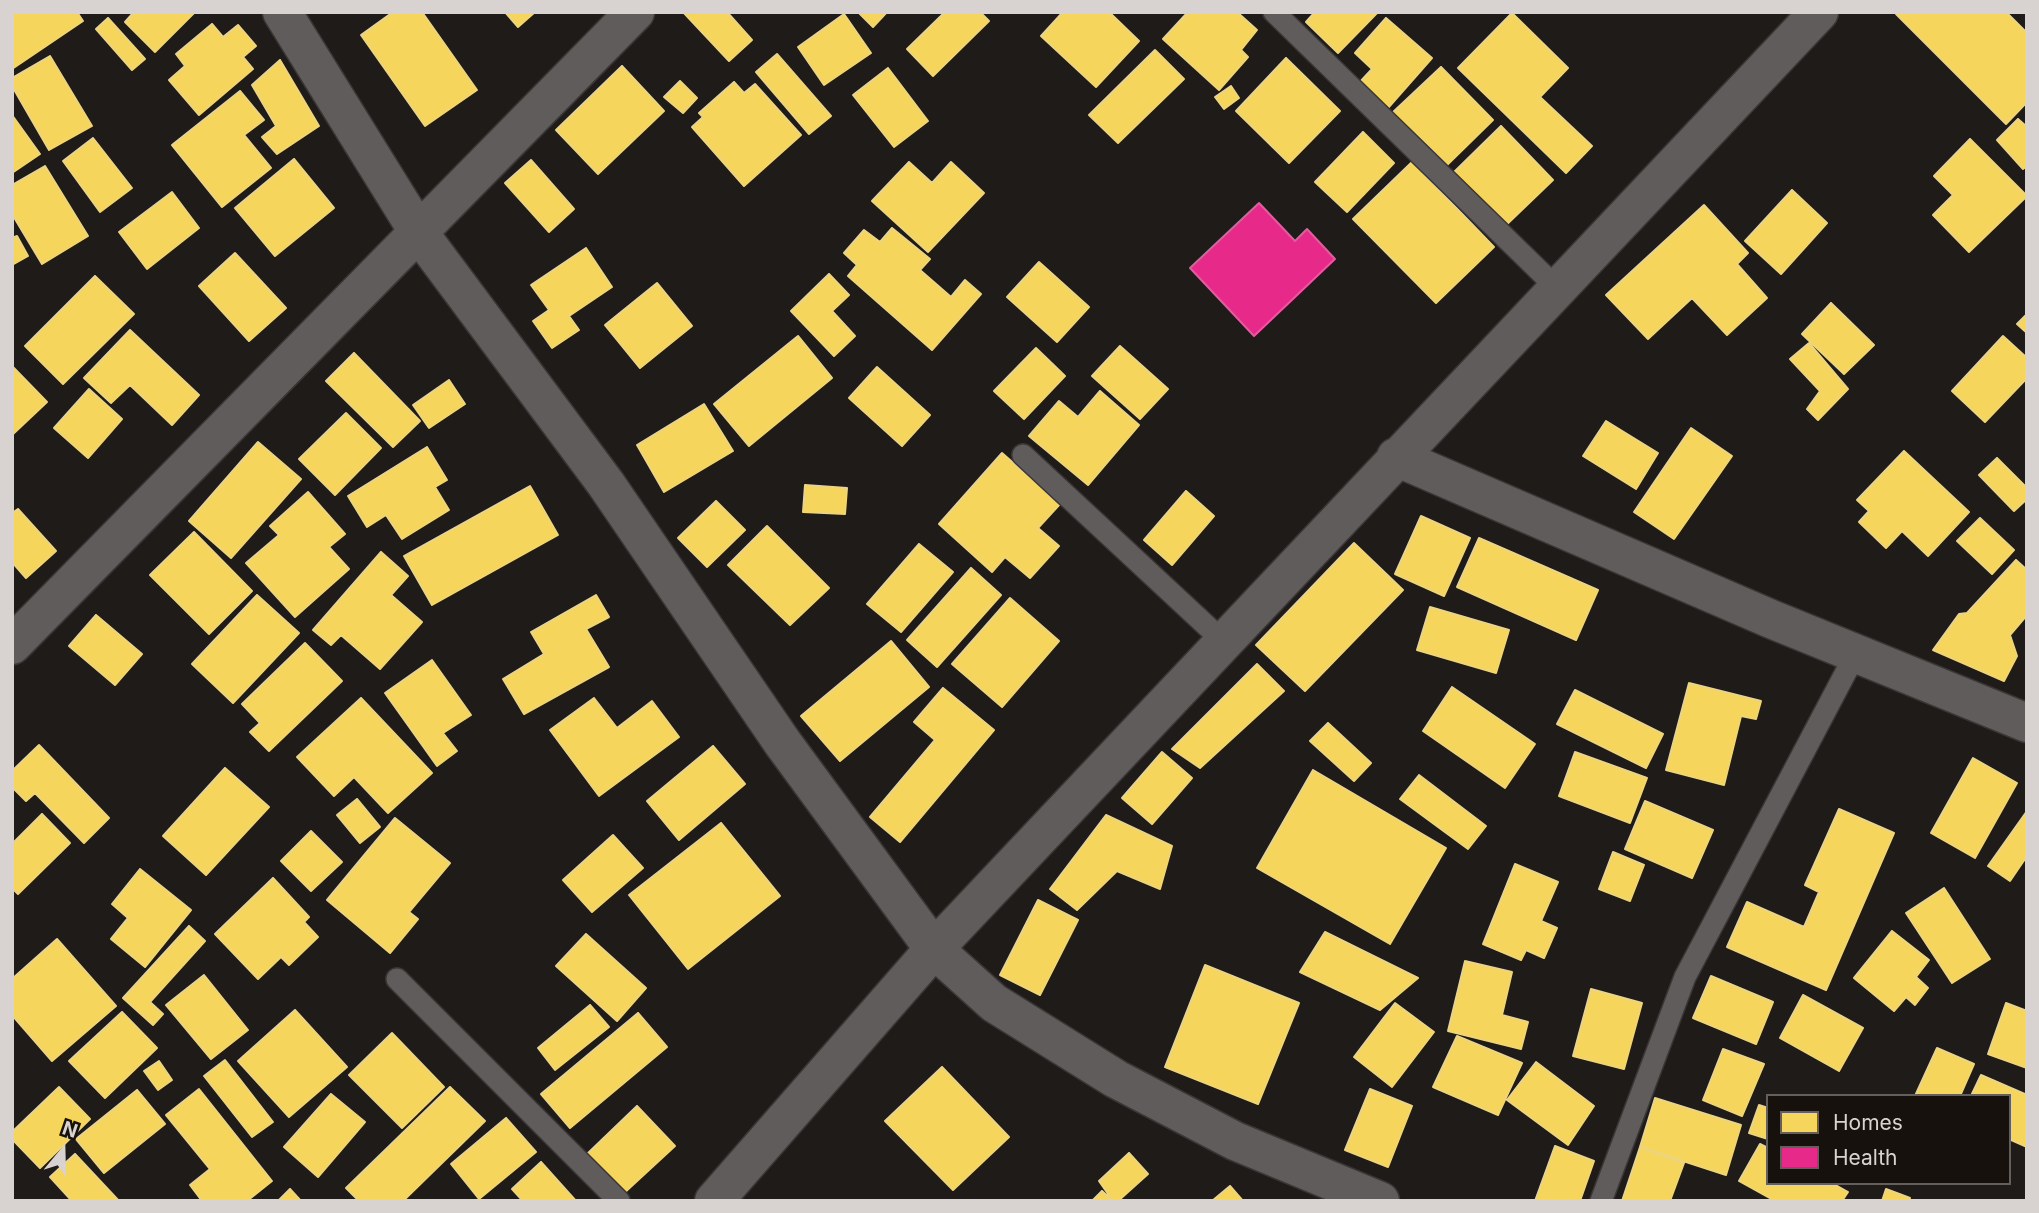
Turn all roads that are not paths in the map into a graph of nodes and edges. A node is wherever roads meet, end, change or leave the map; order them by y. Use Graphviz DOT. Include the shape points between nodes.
graph roads {
  1 [pos="282,12"];
  2 [pos="635,12"];
  3 [pos="1274,12"];
  4 [pos="1819,12"];
  5 [pos="419,233"];
  6 [pos="1557,288"];
  7 [pos="1023,455"];
  8 [pos="1396,457"];
  9 [pos="1223,641"];
  10 [pos="12,645"];
  11 [pos="1856,653"];
  12 [pos="2027,723"];
  13 [pos="933,949"];
  14 [pos="397,979"];
  15 [pos="619,1201"];
  16 [pos="715,1201"];
  17 [pos="1379,1201"];
  18 [pos="1601,1201"];
  1 -- 5 [label="street"];
  2 -- 5 [label="street"];
  3 -- 6 [label="lane"];
  4 -- 6 [label="street"];
  5 -- 10 [label="street"];
  5 -- 13 [label="street" via="606,484 782,742"];
  6 -- 8 [label="street"];
  7 -- 9 [label="lane"];
  8 -- 9 [label="street"];
  8 -- 11 [label="street"];
  9 -- 13 [label="street"];
  11 -- 12 [label="street"];
  11 -- 18 [label="lane" via="1685,977"];
  13 -- 16 [label="street"];
  13 -- 17 [label="street" via="994,1003 1116,1079 1235,1141"];
  14 -- 15 [label="lane"];
}
